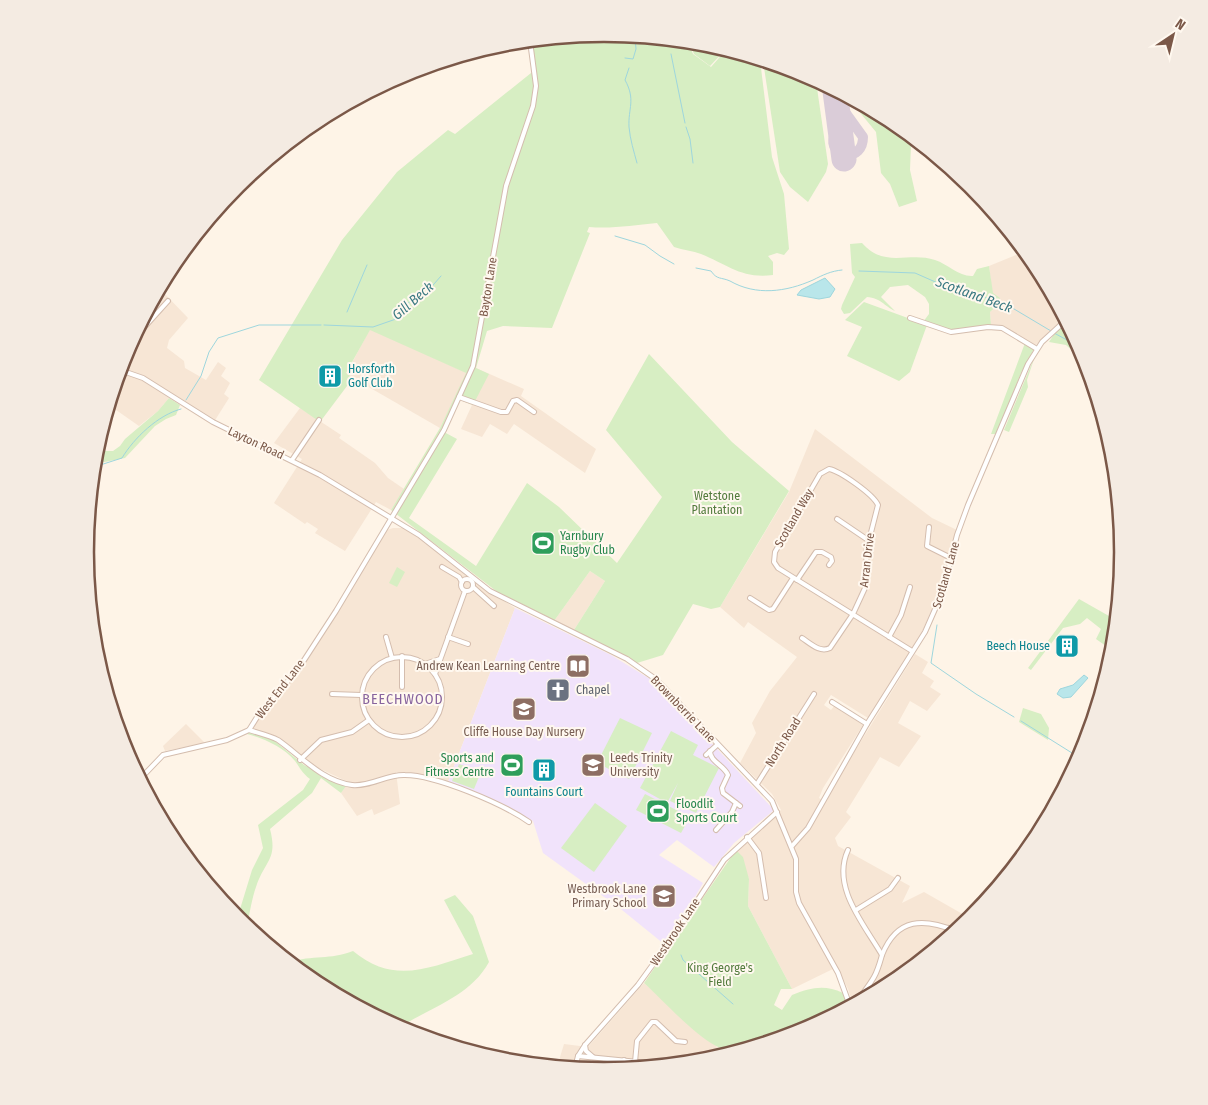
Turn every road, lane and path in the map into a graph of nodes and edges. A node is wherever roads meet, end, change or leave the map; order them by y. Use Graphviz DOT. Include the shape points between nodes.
graph roads {
  1 [pos="531,48"];
  2 [pos="168,301"];
  3 [pos="910,318"];
  4 [pos="150,321"];
  5 [pos="1060,325"];
  6 [pos="1037,349"];
  7 [pos="127,372"];
  8 [pos="460,397"];
  9 [pos="534,412"];
  10 [pos="318,420"];
  11 [pos="292,460"];
  12 [pos="878,505"];
  13 [pos="392,517"];
  14 [pos="837,519"];
  15 [pos="930,527"];
  16 [pos="868,540"];
  17 [pos="951,558"];
  18 [pos="829,565"];
  19 [pos="442,567"];
  20 [pos="472,578"];
  21 [pos="795,579"];
  22 [pos="462,582"];
  23 [pos="473,587"];
  24 [pos="910,587"];
  25 [pos="465,591"];
  26 [pos="750,598"];
  27 [pos="494,606"];
  28 [pos="853,614"];
  29 [pos="890,636"];
  30 [pos="386,637"];
  31 [pos="448,637"];
  32 [pos="802,638"];
  33 [pos="468,644"];
  34 [pos="912,652"];
  35 [pos="402,656"];
  36 [pos="392,658"];
  37 [pos="440,659"];
  38 [pos="424,664"];
  39 [pos="435,674"];
  40 [pos="402,687"];
  41 [pos="332,694"];
  42 [pos="814,694"];
  43 [pos="361,695"];
  44 [pos="832,702"];
  45 [pos="369,720"];
  46 [pos="867,724"];
  47 [pos="249,730"];
  48 [pos="717,745"];
  49 [pos="300,760"];
  50 [pos="145,774"];
  51 [pos="757,784"];
  52 [pos="777,812"];
  53 [pos="529,822"];
  54 [pos="716,830"];
  55 [pos="747,837"];
  56 [pos="792,846"];
  57 [pos="848,850"];
  58 [pos="898,878"];
  59 [pos="766,898"];
  60 [pos="856,910"];
  61 [pos="948,928"];
  62 [pos="882,955"];
  63 [pos="864,991"];
  64 [pos="848,1000"];
  65 [pos="685,1042"];
  66 [pos="585,1045"];
  67 [pos="578,1056"];
  68 [pos="594,1058"];
  69 [pos="624,1060"];
  70 [pos="577,1061"];
  71 [pos="631,1061"];
  72 [pos="635,1062"];
  1 -- 8 [label="street, Bayton Lane" via="535,95 506,186 479,340 473,366"];
  2 -- 4 [label="street"];
  3 -- 6 [label="street" via="951,332 1002,328"];
  5 -- 6 [label="street, Scotland Lane"];
  6 -- 17 [label="street, Scotland Lane" via="968,505"];
  7 -- 11 [label="street, Layton Road" via="143,378 212,422"];
  8 -- 9 [label="street" via="501,412 507,412 517,400"];
  8 -- 13 [label="street, Bayton Lane"];
  10 -- 11 [label="street"];
  11 -- 13 [label="street, Layton Road"];
  12 -- 16 [label="street, Arran Drive"];
  12 -- 21 [label="street, Scotland Way" via="874,498 840,473 824,470 775,552 774,562 778,568"];
  13 -- 20 [label="street, Brownberrie Lane"];
  13 -- 47 [label="street, West End Lane" via="297,671"];
  14 -- 16 [label="street"];
  15 -- 17 [label="street" via="927,546"];
  16 -- 28 [label="street, Arran Drive" via="865,588"];
  17 -- 34 [label="street, Scotland Lane" via="934,616"];
  18 -- 21 [label="street" via="831,558 816,552"];
  19 -- 22 [label="street"];
  20 -- 22 [label="street"];
  20 -- 23 [label="street"];
  20 -- 48 [label="street, Brownberrie Lane" via="512,603 640,667 657,680"];
  21 -- 26 [label="street" via="773,609 769,610"];
  21 -- 28 [label="street, Scotland Way"];
  22 -- 25 [label="street" via="461,587"];
  23 -- 25 [label="street"];
  23 -- 27 [label="street"];
  24 -- 29 [label="street"];
  25 -- 31 [label="street"];
  28 -- 29 [label="street, Scotland Way"];
  28 -- 32 [label="street, Arran Drive" via="827,650"];
  29 -- 34 [label="street, Scotland Way"];
  30 -- 36 [label="street"];
  31 -- 33 [label="street"];
  31 -- 37 [label="street"];
  34 -- 46 [label="street, Scotland Lane"];
  35 -- 36 [label="street"];
  35 -- 38 [label="street"];
  35 -- 40 [label="street"];
  36 -- 43 [label="street" via="369,673"];
  37 -- 38 [label="street"];
  37 -- 39 [label="street"];
  38 -- 39 [label="street"];
  39 -- 45 [label="street" via="442,704 433,723 425,730 416,735 395,737 376,728"];
  41 -- 43 [label="street"];
  42 -- 51 [label="street, North Road"];
  43 -- 45 [label="street"];
  44 -- 46 [label="street"];
  45 -- 49 [label="street" via="352,732 321,740"];
  46 -- 56 [label="street, Scotland Lane" via="808,828"];
  47 -- 49 [label="street" via="278,740"];
  47 -- 50 [label="street, West End Lane" via="227,740 163,755"];
  48 -- 51 [label="street, Brownberrie Lane"];
  48 -- 54 [label="street" via="708,753 728,775 723,793 738,805"];
  49 -- 53 [label="street" via="352,785 404,775 444,783"];
  51 -- 52 [label="street, Brownberrie Lane"];
  52 -- 55 [label="street, Westbrook Lane"];
  52 -- 56 [label="street, Brownberrie Lane"];
  55 -- 59 [label="street" via="759,853"];
  55 -- 66 [label="street, Westbrook Lane" via="724,860 638,985"];
  56 -- 64 [label="street, Brownberrie Lane" via="796,858 799,903 838,973"];
  57 -- 60 [label="street" via="843,861 842,878"];
  58 -- 60 [label="street" via="890,889"];
  60 -- 62 [label="street"];
  61 -- 62 [label="street" via="928,921 907,925"];
  62 -- 63 [label="street"];
  65 -- 72 [label="street" via="676,1041 652,1022 637,1041"];
  66 -- 67 [label="street, Westbrook Lane"];
  66 -- 68 [label="street" via="586,1052"];
  67 -- 68 [label="street"];
  67 -- 70 [label="street, Westbrook Lane"];
  68 -- 69 [label="street"];
  69 -- 71 [label="street"];
}
